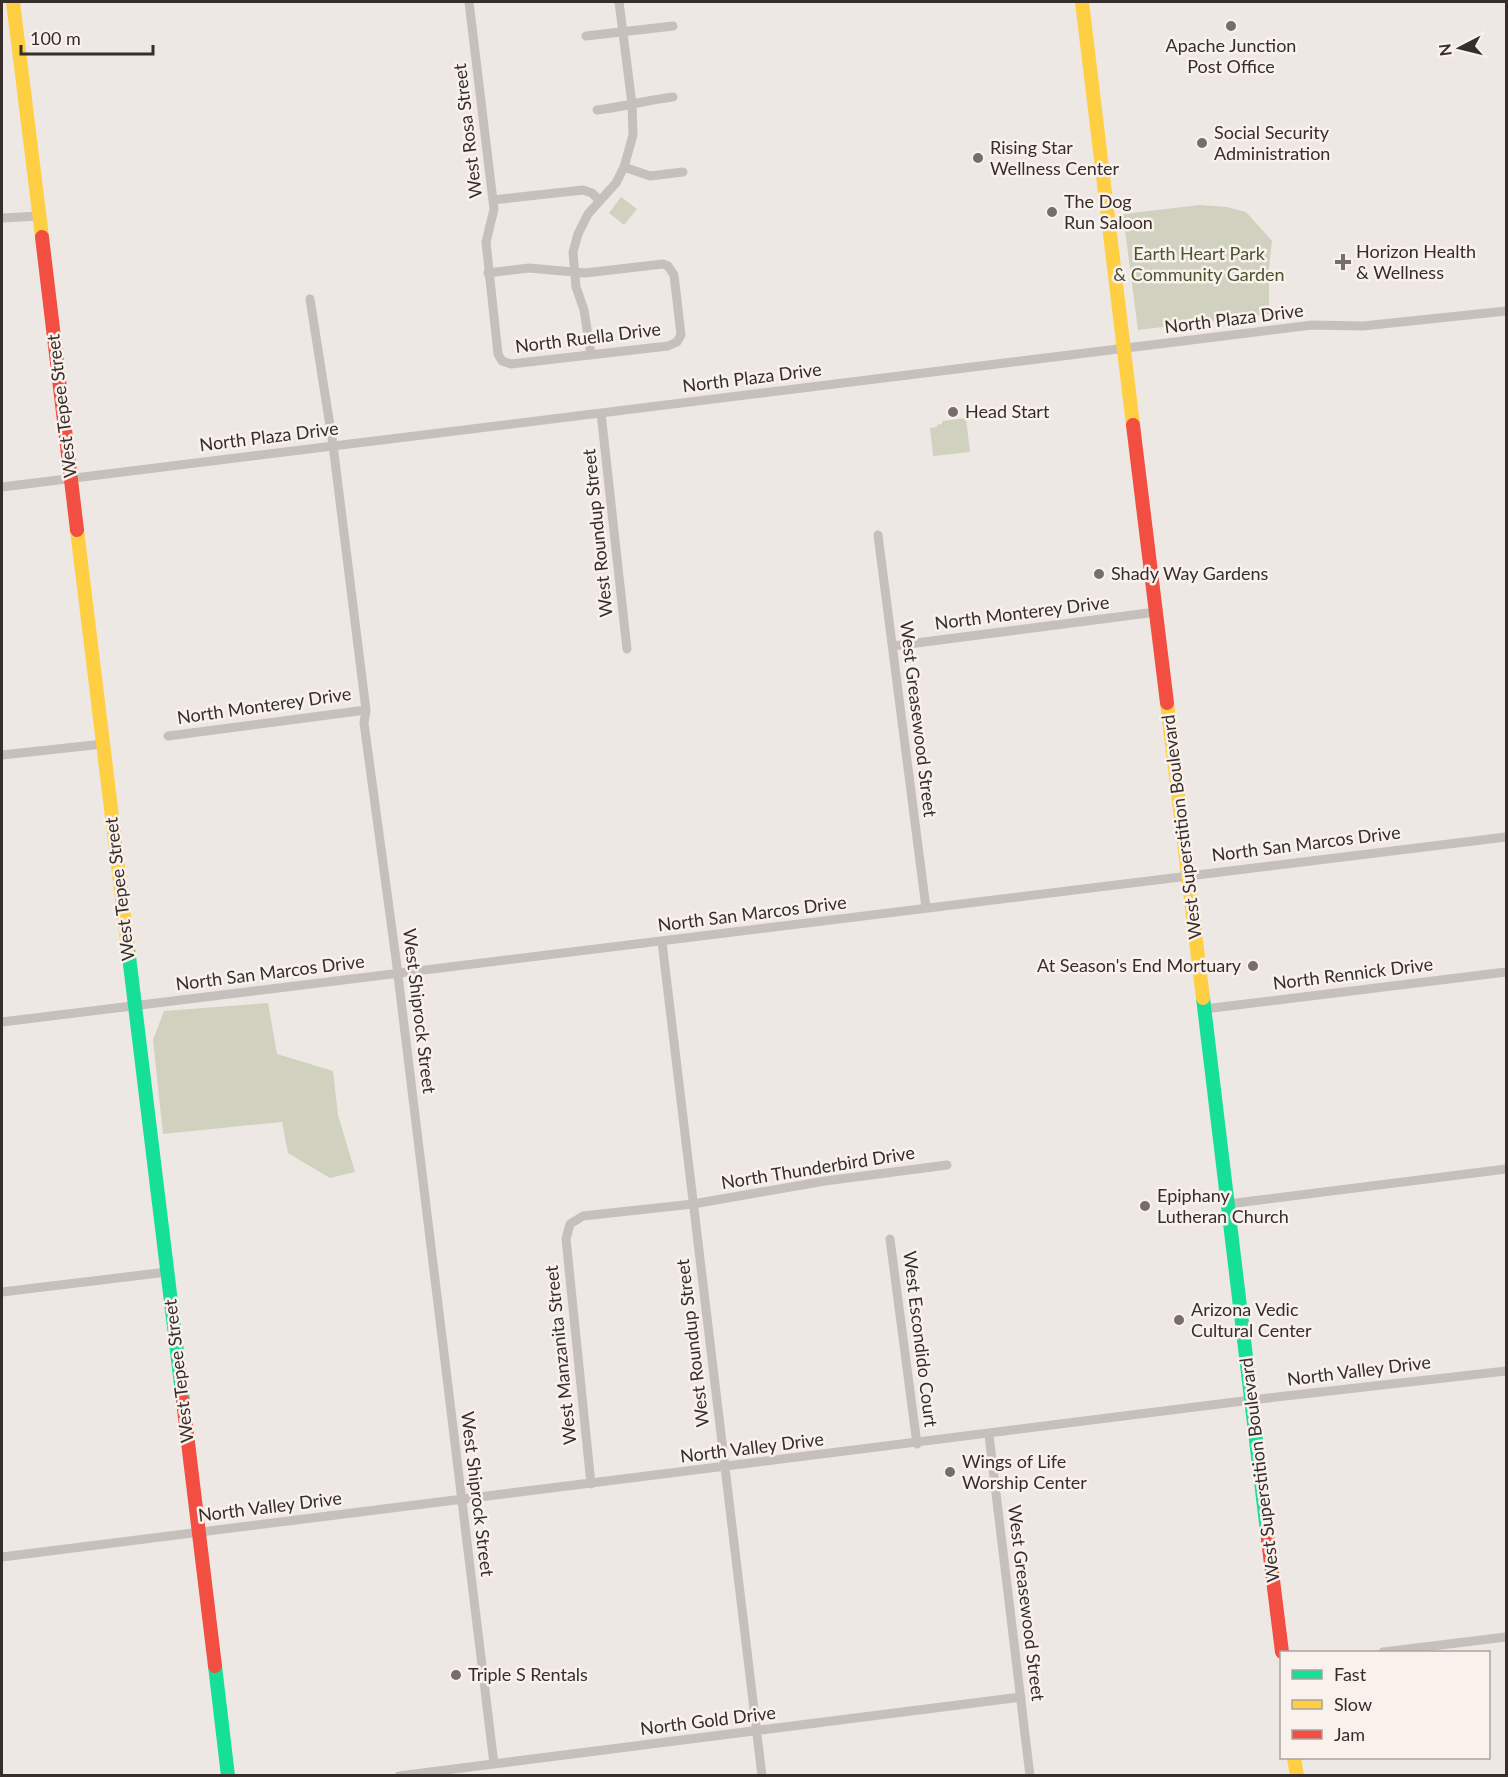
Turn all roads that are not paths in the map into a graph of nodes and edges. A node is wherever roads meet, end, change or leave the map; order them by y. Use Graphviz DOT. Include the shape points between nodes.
graph roads {
  1 [pos="13,2"];
  2 [pos="469,2"];
  3 [pos="619,2"];
  4 [pos="1082,2"];
  5 [pos="673,27"];
  6 [pos="623,33"];
  7 [pos="586,36"];
  8 [pos="673,97"];
  9 [pos="632,104"];
  10 [pos="597,110"];
  11 [pos="624,167"];
  12 [pos="683,172"];
  13 [pos="493,200"];
  14 [pos="599,200"];
  15 [pos="39,216"];
  16 [pos="2,218"];
  17 [pos="574,272"];
  18 [pos="488,273"];
  19 [pos="310,299"];
  20 [pos="1506,311"];
  21 [pos="1125,349"];
  22 [pos="591,355"];
  23 [pos="502,361"];
  24 [pos="601,413"];
  25 [pos="333,445"];
  26 [pos="71,478"];
  27 [pos="2,487"];
  28 [pos="878,535"];
  29 [pos="1156,612"];
  30 [pos="893,646"];
  31 [pos="627,649"];
  32 [pos="366,710"];
  33 [pos="168,736"];
  34 [pos="103,744"];
  35 [pos="2,755"];
  36 [pos="1506,837"];
  37 [pos="1188,875"];
  38 [pos="926,908"];
  39 [pos="662,942"];
  40 [pos="1506,972"];
  41 [pos="398,974"];
  42 [pos="135,1006"];
  43 [pos="1204,1009"];
  44 [pos="2,1022"];
  45 [pos="947,1165"];
  46 [pos="1506,1169"];
  47 [pos="693,1204"];
  48 [pos="1228,1204"];
  49 [pos="570,1224"];
  50 [pos="890,1239"];
  51 [pos="167,1272"];
  52 [pos="2,1292"];
  53 [pos="1506,1371"];
  54 [pos="1251,1400"];
  55 [pos="989,1435"];
  56 [pos="917,1444"];
  57 [pos="725,1468"];
  58 [pos="591,1484"];
  59 [pos="461,1500"];
  60 [pos="198,1533"];
  61 [pos="2,1557"];
  62 [pos="1506,1637"];
  63 [pos="1282,1651"];
  64 [pos="1398,1651"];
  65 [pos="1021,1697"];
  66 [pos="757,1731"];
  67 [pos="1294,1759"];
  68 [pos="494,1764"];
  69 [pos="228,1776"];
  70 [pos="399,1776"];
  71 [pos="762,1776"];
  72 [pos="1030,1776"];
  73 [pos="1297,1776"];
  1 -- 15 [label="street, West Tepee Street"];
  2 -- 13 [label="street, West Rosa Street"];
  3 -- 6 [label="street"];
  4 -- 21 [label="street, West Superstition Boulevard"];
  5 -- 6 [label="street"];
  6 -- 7 [label="street"];
  6 -- 9 [label="street"];
  8 -- 9 [label="street"];
  9 -- 10 [label="street"];
  9 -- 11 [label="street" via="633,135"];
  11 -- 12 [label="street" via="650,176"];
  11 -- 14 [label="street" via="616,183"];
  13 -- 14 [label="street" via="583,190"];
  13 -- 18 [label="street, West Rosa Street" via="486,242"];
  14 -- 17 [label="street" via="578,234 573,252"];
  15 -- 16 [label="street"];
  15 -- 26 [label="street, West Tepee Street"];
  17 -- 18 [label="street" via="529,268"];
  17 -- 22 [label="street"];
  17 -- 22 [label="street, North Ruella Drive" via="658,264 668,266 674,275 681,335 677,342"];
  18 -- 23 [label="street, West Rosa Street"];
  19 -- 25 [label="street, West Shiprock Street"];
  20 -- 21 [label="street, North Plaza Drive" via="1370,326 1312,325"];
  21 -- 24 [label="street, North Plaza Drive"];
  21 -- 29 [label="street, West Superstition Boulevard"];
  22 -- 23 [label="street, North Ruella Drive" via="511,364"];
  24 -- 25 [label="street, North Plaza Drive"];
  24 -- 31 [label="street, West Roundup Street"];
  25 -- 26 [label="street, North Plaza Drive"];
  25 -- 32 [label="street, West Shiprock Street"];
  26 -- 27 [label="street, North Plaza Drive"];
  26 -- 34 [label="street, West Tepee Street"];
  28 -- 30 [label="street, West Greasewood Street"];
  29 -- 30 [label="street, North Monterey Drive"];
  29 -- 37 [label="street, West Superstition Boulevard"];
  30 -- 38 [label="street, West Greasewood Street"];
  32 -- 33 [label="street, North Monterey Drive"];
  32 -- 41 [label="street, West Shiprock Street" via="364,723"];
  34 -- 35 [label="street"];
  34 -- 42 [label="street, West Tepee Street"];
  36 -- 37 [label="street, North San Marcos Drive"];
  37 -- 38 [label="street, North San Marcos Drive"];
  37 -- 43 [label="street, West Superstition Boulevard"];
  38 -- 39 [label="street, North San Marcos Drive"];
  39 -- 41 [label="street, North San Marcos Drive"];
  39 -- 47 [label="street, West Roundup Street"];
  40 -- 43 [label="street, North Rennick Drive"];
  41 -- 42 [label="street, North San Marcos Drive"];
  41 -- 59 [label="street, West Shiprock Street"];
  42 -- 44 [label="street, North San Marcos Drive"];
  42 -- 51 [label="street, West Tepee Street"];
  43 -- 48 [label="street, West Superstition Boulevard"];
  45 -- 47 [label="street, North Thunderbird Drive"];
  46 -- 48 [label="street"];
  47 -- 49 [label="street, North Thunderbird Drive" via="583,1216"];
  47 -- 57 [label="street, West Roundup Street"];
  48 -- 54 [label="street, West Superstition Boulevard"];
  49 -- 58 [label="street, West Manzanita Street" via="566,1239"];
  50 -- 56 [label="street, West Escondido Court"];
  51 -- 52 [label="street"];
  51 -- 60 [label="street, West Tepee Street"];
  53 -- 54 [label="street, North Valley Drive"];
  54 -- 55 [label="street, North Valley Drive"];
  54 -- 63 [label="street, West Superstition Boulevard"];
  55 -- 56 [label="street, North Valley Drive"];
  55 -- 65 [label="street, West Greasewood Street"];
  56 -- 57 [label="street, North Valley Drive"];
  57 -- 58 [label="street, North Valley Drive"];
  57 -- 66 [label="street, West Roundup Street"];
  58 -- 59 [label="street, North Valley Drive"];
  59 -- 60 [label="street, North Valley Drive"];
  59 -- 68 [label="street, West Shiprock Street"];
  60 -- 61 [label="street, North Valley Drive"];
  60 -- 69 [label="street, West Tepee Street"];
  62 -- 64 [label="street"];
  65 -- 66 [label="street, North Gold Drive"];
  65 -- 72 [label="street, West Greasewood Street"];
  66 -- 68 [label="street, North Gold Drive"];
  66 -- 71 [label="street, West Roundup Street"];
  67 -- 73 [label="street"];
  68 -- 70 [label="street, North Gold Drive"];
}
